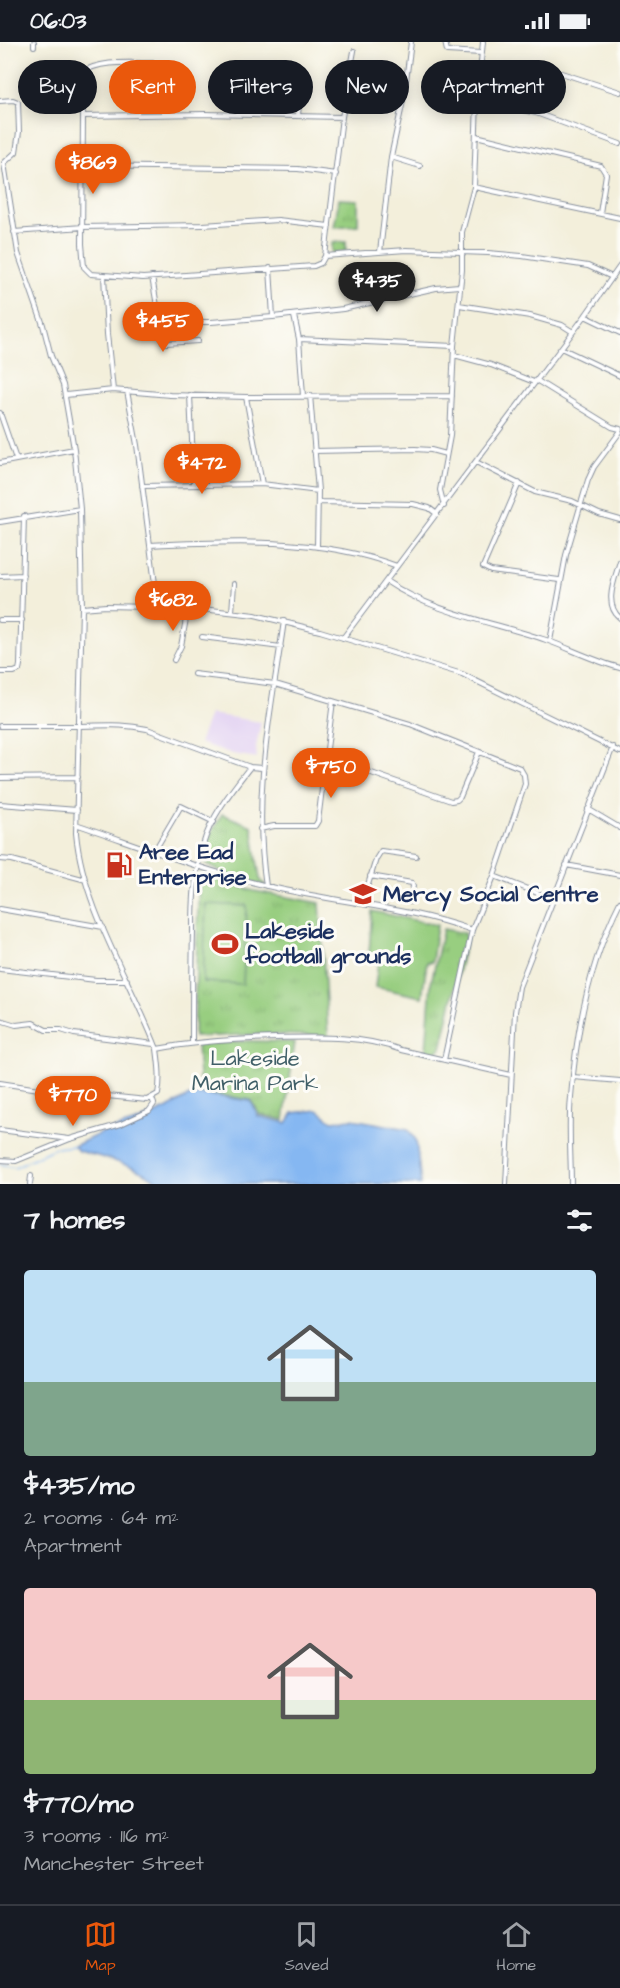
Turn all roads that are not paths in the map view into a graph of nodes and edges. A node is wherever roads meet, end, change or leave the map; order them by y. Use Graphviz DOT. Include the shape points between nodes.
graph roads {
  1 [pos="411,42"];
  2 [pos="445,42"];
  3 [pos="483,42"];
  4 [pos="354,51"];
  5 [pos="481,53"];
  6 [pos="480,60"];
  7 [pos="109,64"];
  8 [pos="566,74"];
  9 [pos="620,92"];
  10 [pos="0,101"];
  11 [pos="477,114"];
  12 [pos="539,114"];
  13 [pos="83,116"];
  14 [pos="298,116"];
  15 [pos="342,117"];
  16 [pos="476,136"];
  17 [pos="620,144"];
  18 [pos="391,157"];
  19 [pos="82,166"];
  20 [pos="420,166"];
  21 [pos="336,174"];
  22 [pos="474,187"];
  23 [pos="600,213"];
  24 [pos="620,218"];
  25 [pos="329,226"];
  26 [pos="82,227"];
  27 [pos="14,232"];
  28 [pos="380,252"];
  29 [pos="462,253"];
  30 [pos="325,256"];
  31 [pos="620,266"];
  32 [pos="270,268"];
  33 [pos="104,275"];
  34 [pos="152,277"];
  35 [pos="612,277"];
  36 [pos="459,286"];
  37 [pos="459,305"];
  38 [pos="294,316"];
  39 [pos="585,316"];
  40 [pos="273,317"];
  41 [pos="161,322"];
  42 [pos="573,332"];
  43 [pos="620,333"];
  44 [pos="299,339"];
  45 [pos="198,341"];
  46 [pos="454,346"];
  47 [pos="561,348"];
  48 [pos="454,355"];
  49 [pos="620,376"];
  50 [pos="535,381"];
  51 [pos="113,390"];
  52 [pos="126,391"];
  53 [pos="66,395"];
  54 [pos="190,395"];
  55 [pos="310,395"];
  56 [pos="303,396"];
  57 [pos="452,396"];
  58 [pos="246,397"];
  59 [pos="0,413"];
  60 [pos="620,431"];
  61 [pos="74,449"];
  62 [pos="314,451"];
  63 [pos="446,454"];
  64 [pos="16,459"];
  65 [pos="476,462"];
  66 [pos="0,463"];
  67 [pos="519,483"];
  68 [pos="194,484"];
  69 [pos="262,484"];
  70 [pos="142,486"];
  71 [pos="318,490"];
  72 [pos="318,502"];
  73 [pos="580,505"];
  74 [pos="444,506"];
  75 [pos="80,509"];
  76 [pos="437,514"];
  77 [pos="24,516"];
  78 [pos="620,520"];
  79 [pos="0,522"];
  80 [pos="150,545"];
  81 [pos="317,548"];
  82 [pos="620,561"];
  83 [pos="397,566"];
  84 [pos="23,575"];
  85 [pos="0,576"];
  86 [pos="560,580"];
  87 [pos="386,581"];
  88 [pos="234,584"];
  89 [pos="158,607"];
  90 [pos="82,608"];
  91 [pos="188,608"];
  92 [pos="232,612"];
  93 [pos="620,618"];
  94 [pos="0,620"];
  95 [pos="22,620"];
  96 [pos="285,621"];
  97 [pos="202,637"];
  98 [pos="343,638"];
  99 [pos="549,641"];
  100 [pos="281,647"];
  101 [pos="174,660"];
  102 [pos="620,668"];
  103 [pos="0,672"];
  104 [pos="194,674"];
  105 [pos="275,684"];
  106 [pos="333,701"];
  107 [pos="0,726"];
  108 [pos="80,726"];
  109 [pos="613,747"];
  110 [pos="479,752"];
  111 [pos="620,752"];
  112 [pos="326,757"];
  113 [pos="250,766"];
  114 [pos="262,768"];
  115 [pos="78,777"];
  116 [pos="0,778"];
  117 [pos="0,804"];
  118 [pos="588,808"];
  119 [pos="77,810"];
  120 [pos="214,822"];
  121 [pos="76,824"];
  122 [pos="620,828"];
  123 [pos="260,829"];
  124 [pos="155,850"];
  125 [pos="416,856"];
  126 [pos="0,860"];
  127 [pos="198,865"];
  128 [pos="566,865"];
  129 [pos="370,876"];
  130 [pos="494,876"];
  131 [pos="620,876"];
  132 [pos="86,880"];
  133 [pos="266,886"];
  134 [pos="553,899"];
  135 [pos="410,902"];
  136 [pos="620,902"];
  137 [pos="363,904"];
  138 [pos="0,909"];
  139 [pos="103,927"];
  140 [pos="472,930"];
  141 [pos="0,969"];
  142 [pos="127,980"];
  143 [pos="0,1020"];
  144 [pos="192,1042"];
  145 [pos="156,1047"];
  146 [pos="444,1060"];
  147 [pos="511,1075"];
  148 [pos="573,1077"];
  149 [pos="620,1081"];
  150 [pos="0,1083"];
  151 [pos="152,1098"];
  152 [pos="0,1130"];
  153 [pos="70,1139"];
  154 [pos="0,1160"];
  155 [pos="31,1176"];
  156 [pos="30,1184"];
  157 [pos="506,1184"];
  158 [pos="571,1184"];
  1 -- 18 [label="street"];
  2 -- 5 [label="street" via="447,51"];
  3 -- 5 [label="street"];
  4 -- 15 [label="street"];
  5 -- 6 [label="street"];
  7 -- 13 [label="street" via="81,73"];
  8 -- 9 [label="street"];
  10 -- 27 [label="street" via="18,102 16,152 4,163"];
  11 -- 16 [label="street"];
  12 -- 17 [label="street"];
  13 -- 14 [label="street"];
  13 -- 19 [label="street"];
  14 -- 15 [label="street"];
  15 -- 21 [label="street"];
  16 -- 22 [label="street"];
  16 -- 23 [label="street" via="601,166 606,174"];
  18 -- 20 [label="street"];
  18 -- 28 [label="street"];
  19 -- 21 [label="street" via="298,169"];
  19 -- 26 [label="street"];
  21 -- 25 [label="street"];
  22 -- 23 [label="street"];
  22 -- 29 [label="street" via="464,222"];
  23 -- 24 [label="street"];
  25 -- 26 [label="street" via="278,220"];
  25 -- 30 [label="street"];
  26 -- 27 [label="street"];
  26 -- 33 [label="street" via="84,267 91,274"];
  27 -- 53 [label="street"];
  28 -- 29 [label="street"];
  28 -- 30 [label="street"];
  29 -- 35 [label="street" via="522,256 588,266"];
  29 -- 36 [label="street"];
  30 -- 32 [label="street" via="314,266"];
  31 -- 35 [label="street"];
  32 -- 34 [label="street"];
  32 -- 40 [label="street"];
  33 -- 34 [label="street"];
  33 -- 51 [label="street"];
  34 -- 41 [label="street"];
  35 -- 39 [label="street"];
  36 -- 37 [label="street"];
  36 -- 38 [label="street"];
  37 -- 42 [label="street" via="530,316"];
  37 -- 46 [label="street"];
  38 -- 40 [label="street"];
  38 -- 44 [label="street"];
  39 -- 42 [label="street"];
  39 -- 43 [label="street"];
  40 -- 41 [label="street"];
  41 -- 45 [label="street" via="166,343"];
  42 -- 47 [label="street"];
  44 -- 46 [label="street"];
  44 -- 56 [label="street"];
  46 -- 48 [label="street"];
  47 -- 49 [label="street"];
  47 -- 50 [label="street"];
  48 -- 50 [label="street"];
  48 -- 57 [label="street"];
  50 -- 60 [label="street"];
  50 -- 65 [label="street"];
  51 -- 52 [label="street"];
  51 -- 53 [label="street"];
  52 -- 54 [label="street"];
  52 -- 70 [label="street"];
  53 -- 61 [label="street"];
  54 -- 58 [label="street"];
  54 -- 68 [label="street"];
  55 -- 56 [label="street"];
  55 -- 57 [label="street"];
  55 -- 62 [label="street"];
  56 -- 58 [label="street"];
  57 -- 63 [label="street"];
  58 -- 69 [label="street"];
  59 -- 64 [label="street"];
  60 -- 73 [label="street" via="594,467"];
  61 -- 64 [label="street"];
  61 -- 75 [label="street"];
  62 -- 63 [label="street" via="415,449"];
  62 -- 71 [label="street"];
  63 -- 74 [label="street" via="440,493"];
  64 -- 66 [label="street"];
  65 -- 67 [label="street"];
  65 -- 74 [label="street"];
  67 -- 73 [label="street" via="535,492"];
  67 -- 86 [label="street" via="483,567"];
  68 -- 69 [label="street"];
  68 -- 70 [label="street"];
  69 -- 71 [label="street"];
  70 -- 80 [label="street"];
  71 -- 72 [label="street"];
  72 -- 76 [label="street" via="413,504"];
  72 -- 81 [label="street"];
  73 -- 78 [label="street"];
  73 -- 86 [label="street"];
  74 -- 76 [label="street"];
  75 -- 77 [label="street"];
  75 -- 90 [label="street"];
  76 -- 83 [label="street"];
  77 -- 79 [label="street"];
  77 -- 84 [label="street"];
  80 -- 81 [label="street" via="232,541"];
  80 -- 89 [label="street"];
  81 -- 83 [label="street" via="373,557"];
  82 -- 93 [label="street" via="611,605"];
  83 -- 87 [label="street"];
  84 -- 85 [label="street"];
  84 -- 95 [label="street"];
  86 -- 99 [label="street"];
  87 -- 98 [label="street"];
  87 -- 99 [label="street" via="423,602"];
  88 -- 92 [label="street"];
  89 -- 90 [label="street"];
  89 -- 91 [label="street"];
  90 -- 108 [label="street"];
  91 -- 92 [label="street"];
  91 -- 101 [label="street" via="182,646"];
  92 -- 96 [label="street"];
  94 -- 95 [label="street"];
  95 -- 103 [label="street" via="19,670"];
  96 -- 98 [label="street"];
  96 -- 100 [label="street"];
  97 -- 100 [label="street"];
  98 -- 109 [label="street" via="462,675"];
  99 -- 102 [label="street"];
  100 -- 105 [label="street"];
  104 -- 105 [label="street"];
  105 -- 106 [label="street"];
  105 -- 114 [label="street"];
  106 -- 110 [label="street" via="410,724"];
  106 -- 112 [label="street"];
  107 -- 108 [label="street"];
  108 -- 113 [label="street" via="114,724 147,729"];
  108 -- 115 [label="street"];
  109 -- 111 [label="street"];
  109 -- 118 [label="street"];
  110 -- 112 [label="street" via="460,797 451,801"];
  110 -- 130 [label="street" via="520,768 524,775 525,784"];
  112 -- 123 [label="street" via="315,826"];
  113 -- 114 [label="street"];
  113 -- 120 [label="street"];
  114 -- 123 [label="street"];
  115 -- 116 [label="street"];
  115 -- 119 [label="street"];
  117 -- 119 [label="street"];
  118 -- 122 [label="street"];
  118 -- 128 [label="street"];
  119 -- 121 [label="street"];
  120 -- 124 [label="street" via="181,806"];
  120 -- 127 [label="street"];
  121 -- 124 [label="street"];
  121 -- 132 [label="street"];
  123 -- 133 [label="street"];
  124 -- 127 [label="street"];
  125 -- 129 [label="street" via="381,851"];
  126 -- 132 [label="street"];
  127 -- 133 [label="street"];
  127 -- 144 [label="street" via="193,911"];
  128 -- 131 [label="street"];
  128 -- 134 [label="street"];
  129 -- 135 [label="street" via="412,883"];
  129 -- 137 [label="street"];
  130 -- 134 [label="street"];
  130 -- 140 [label="street"];
  132 -- 139 [label="street"];
  133 -- 137 [label="street"];
  134 -- 147 [label="street" via="519,987"];
  136 -- 148 [label="street" via="582,1015"];
  137 -- 140 [label="street"];
  138 -- 139 [label="street"];
  139 -- 142 [label="street"];
  140 -- 146 [label="street"];
  141 -- 142 [label="street"];
  142 -- 145 [label="street"];
  143 -- 145 [label="street"];
  144 -- 145 [label="street"];
  144 -- 146 [label="street" via="316,1036 387,1045"];
  145 -- 151 [label="street" via="158,1094"];
  146 -- 147 [label="street"];
  147 -- 157 [label="street"];
  148 -- 149 [label="street"];
  148 -- 158 [label="street"];
  150 -- 151 [label="street"];
  151 -- 153 [label="street" via="149,1111"];
  152 -- 153 [label="street"];
  153 -- 154 [label="street" via="16,1161"];
  155 -- 156 [label="street"];
}
